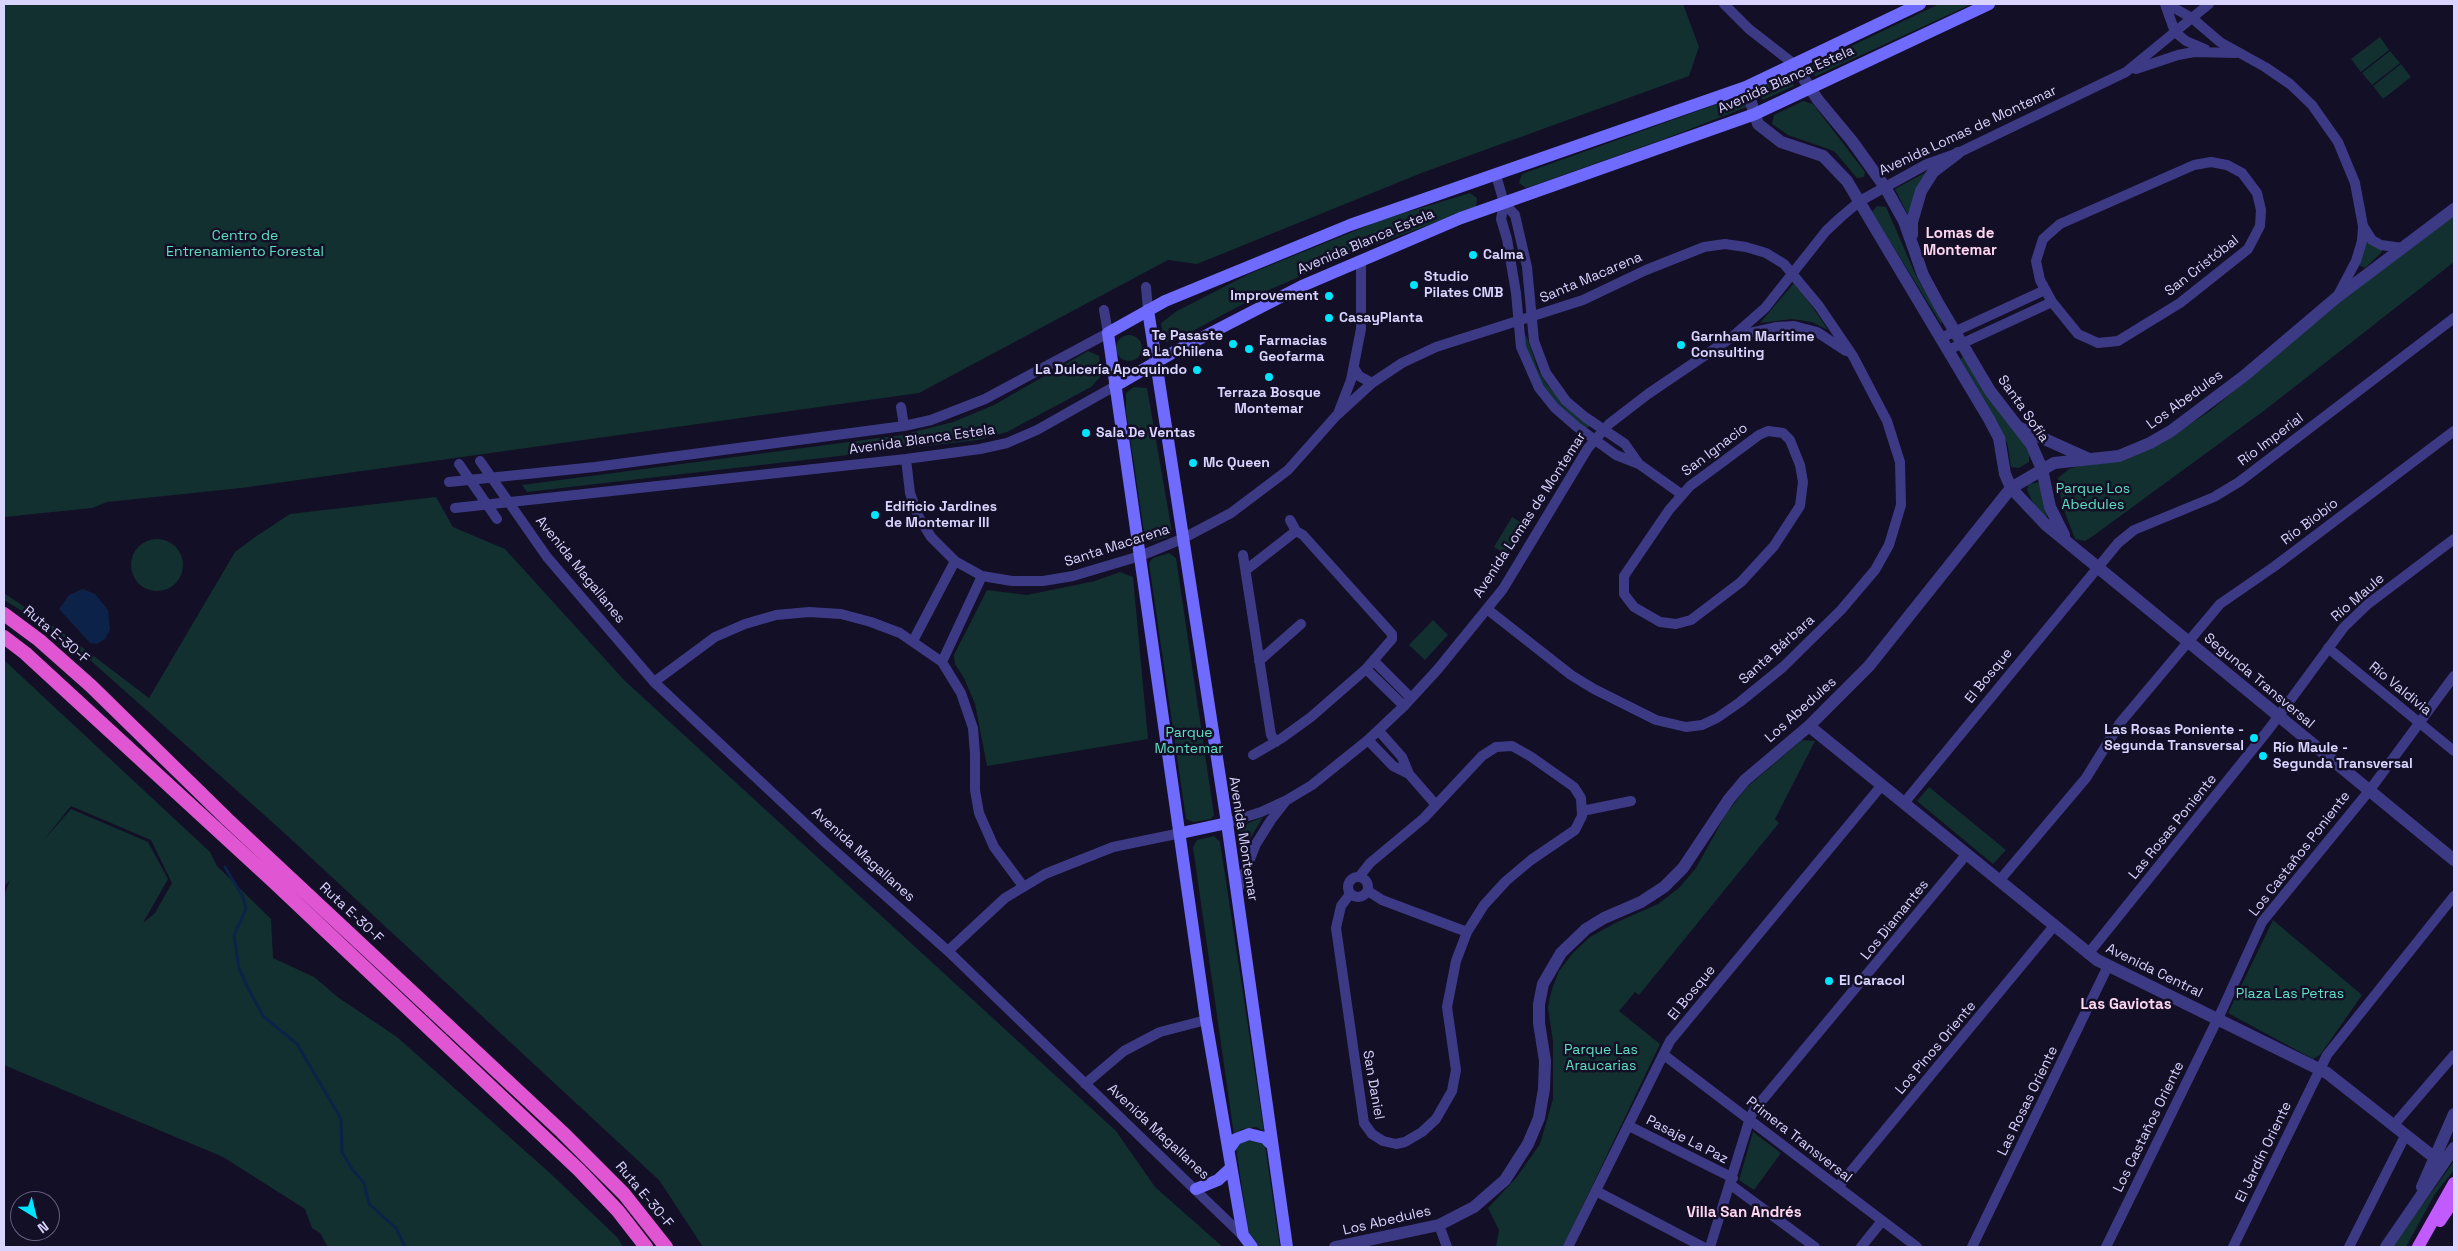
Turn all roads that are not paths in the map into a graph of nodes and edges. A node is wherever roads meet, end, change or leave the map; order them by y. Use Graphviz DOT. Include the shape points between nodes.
graph roads {
  1 [pos="1724,4"];
  2 [pos="1920,4"];
  3 [pos="1989,4"];
  4 [pos="2166,4"];
  5 [pos="2209,4"];
  6 [pos="2192,18"];
  7 [pos="2175,32"];
  8 [pos="2213,52"];
  9 [pos="2237,53"];
  10 [pos="1794,64"];
  11 [pos="2126,72"];
  12 [pos="1746,87"];
  13 [pos="1811,88"];
  14 [pos="1755,114"];
  15 [pos="1958,153"];
  16 [pos="1496,175"];
  17 [pos="1885,187"];
  18 [pos="1860,201"];
  19 [pos="1504,203"];
  20 [pos="2454,209"];
  21 [pos="2363,226"];
  22 [pos="1912,242"];
  23 [pos="2402,248"];
  24 [pos="1361,261"];
  25 [pos="1794,274"];
  26 [pos="1146,286"];
  27 [pos="2045,290"];
  28 [pos="2336,298"];
  29 [pos="2052,302"];
  30 [pos="1104,310"];
  31 [pos="1148,310"];
  32 [pos="1531,317"];
  33 [pos="1518,321"];
  34 [pos="2453,322"];
  35 [pos="1954,331"];
  36 [pos="1108,333"];
  37 [pos="1732,337"];
  38 [pos="1941,338"];
  39 [pos="1962,344"];
  40 [pos="1948,350"];
  41 [pos="1853,356"];
  42 [pos="1155,364"];
  43 [pos="1354,368"];
  44 [pos="1372,382"];
  45 [pos="1115,386"];
  46 [pos="901,408"];
  47 [pos="1336,416"];
  48 [pos="904,426"];
  49 [pos="2019,428"];
  50 [pos="1604,430"];
  51 [pos="2454,431"];
  52 [pos="1595,440"];
  53 [pos="2089,459"];
  54 [pos="906,460"];
  55 [pos="480,461"];
  56 [pos="459,464"];
  57 [pos="1639,464"];
  58 [pos="2042,469"];
  59 [pos="492,478"];
  60 [pos="470,480"];
  61 [pos="450,482"];
  62 [pos="2010,488"];
  63 [pos="1681,494"];
  64 [pos="507,501"];
  65 [pos="487,504"];
  66 [pos="455,508"];
  67 [pos="498,519"];
  68 [pos="1290,520"];
  69 [pos="1296,531"];
  70 [pos="1182,539"];
  71 [pos="2454,539"];
  72 [pos="2069,544"];
  73 [pos="1243,555"];
  74 [pos="1140,556"];
  75 [pos="955,561"];
  76 [pos="2097,566"];
  77 [pos="1246,570"];
  78 [pos="982,576"];
  79 [pos="1487,609"];
  80 [pos="4,614"];
  81 [pos="1301,624"];
  82 [pos="4,636"];
  83 [pos="913,641"];
  84 [pos="2187,642"];
  85 [pos="2328,648"];
  86 [pos="1374,660"];
  87 [pos="1260,661"];
  88 [pos="942,662"];
  89 [pos="1366,669"];
  90 [pos="2454,676"];
  91 [pos="654,682"];
  92 [pos="1411,698"];
  93 [pos="1404,706"];
  94 [pos="2278,717"];
  95 [pos="2419,722"];
  96 [pos="1809,726"];
  97 [pos="1379,731"];
  98 [pos="1368,740"];
  99 [pos="1276,742"];
  100 [pos="2454,751"];
  101 [pos="1253,755"];
  102 [pos="1409,774"];
  103 [pos="1882,785"];
  104 [pos="2369,791"];
  105 [pos="1287,800"];
  106 [pos="1631,801"];
  107 [pos="1904,803"];
  108 [pos="1436,805"];
  109 [pos="1582,811"];
  110 [pos="1227,823"];
  111 [pos="1181,833"];
  112 [pos="1966,855"];
  113 [pos="2454,860"];
  114 [pos="1359,877"];
  115 [pos="1999,881"];
  116 [pos="1023,886"];
  117 [pos="1368,891"];
  118 [pos="1237,893"];
  119 [pos="1350,894"];
  120 [pos="2454,896"];
  121 [pos="2054,926"];
  122 [pos="1467,932"];
  123 [pos="948,951"];
  124 [pos="2088,954"];
  125 [pos="2108,966"];
  126 [pos="2218,1018"];
  127 [pos="1206,1020"];
  128 [pos="1664,1055"];
  129 [pos="2454,1055"];
  130 [pos="2320,1070"];
  131 [pos="1085,1084"];
  132 [pos="2454,1114"];
  133 [pos="1750,1118"];
  134 [pos="1629,1126"];
  135 [pos="2393,1126"];
  136 [pos="2405,1136"];
  137 [pos="1272,1145"];
  138 [pos="2454,1148"];
  139 [pos="1229,1149"];
  140 [pos="2440,1162"];
  141 [pos="1231,1168"];
  142 [pos="1732,1181"];
  143 [pos="2454,1183"];
  144 [pos="1838,1187"];
  145 [pos="1196,1189"];
  146 [pos="1596,1191"];
  147 [pos="2454,1200"];
  148 [pos="1882,1220"];
  149 [pos="1436,1226"];
  150 [pos="1244,1241"];
  151 [pos="646,1247"];
  152 [pos="666,1247"];
  153 [pos="1252,1247"];
  154 [pos="1287,1247"];
  155 [pos="1335,1247"];
  156 [pos="1440,1247"];
  157 [pos="1447,1247"];
  158 [pos="1568,1247"];
  159 [pos="1702,1247"];
  160 [pos="1710,1247"];
  161 [pos="1815,1247"];
  162 [pos="1861,1247"];
  163 [pos="1917,1247"];
  164 [pos="1972,1247"];
  165 [pos="2106,1247"];
  166 [pos="2233,1247"];
  167 [pos="2349,1247"];
  168 [pos="2386,1247"];
  169 [pos="2418,1247"];
  170 [pos="2425,1247"];
  1 -- 10 [label="street, Santa Sofía"];
  2 -- 10 [label="main road, Avenida Blanca Estela"];
  3 -- 13 [label="main road, Avenida Blanca Estela"];
  4 -- 6 [label="street"];
  4 -- 7 [label="street"];
  5 -- 6 [label="street, Avenida Lomas de Montemar"];
  6 -- 7 [label="street, Avenida Lomas de Montemar"];
  6 -- 9 [label="street" via="2204,31"];
  7 -- 8 [label="street" via="2191,44"];
  7 -- 11 [label="street, Avenida Lomas de Montemar"];
  8 -- 9 [label="street"];
  8 -- 11 [label="street" via="2178,55"];
  9 -- 21 [label="street" via="2277,75 2322,117 2350,169 2359,197"];
  10 -- 12 [label="main road, Avenida Blanca Estela"];
  10 -- 13 [label="street, Santa Sofía"];
  11 -- 15 [label="street, Avenida Lomas de Montemar"];
  12 -- 14 [label="street"];
  12 -- 16 [label="main road, Avenida Blanca Estela"];
  13 -- 14 [label="main road, Avenida Blanca Estela"];
  13 -- 17 [label="street, Santa Sofía"];
  14 -- 18 [label="street" via="1758,124 1781,142 1831,162"];
  14 -- 19 [label="main road, Avenida Blanca Estela"];
  15 -- 17 [label="street, Avenida Lomas de Montemar" via="1927,164"];
  15 -- 22 [label="street" via="1933,172 1921,191 1912,222"];
  16 -- 19 [label="street, San Ignacio"];
  16 -- 31 [label="main road, Avenida Blanca Estela" via="1350,224"];
  17 -- 18 [label="street, Avenida Lomas de Montemar"];
  17 -- 22 [label="street, Santa Sofía"];
  18 -- 25 [label="street, Avenida Lomas de Montemar" via="1826,231"];
  18 -- 38 [label="street"];
  19 -- 24 [label="main road, Avenida Blanca Estela"];
  19 -- 32 [label="street, San Ignacio" via="1515,215 1527,267"];
  19 -- 33 [label="street, San Ignacio" via="1501,220 1511,259"];
  20 -- 23 [label="street, Los Abedules"];
  21 -- 23 [label="street" via="2372,240 2381,245"];
  21 -- 28 [label="street" via="2356,261"];
  22 -- 35 [label="street, Santa Sofía" via="1923,275"];
  23 -- 28 [label="street, Los Abedules"];
  24 -- 42 [label="main road, Avenida Blanca Estela" via="1284,294"];
  24 -- 43 [label="street, Santa Macarena" via="1362,306"];
  25 -- 32 [label="street, Santa Macarena" via="1775,258 1756,249 1736,245 1710,246 1646,270 1583,300"];
  25 -- 37 [label="street, Avenida Lomas de Montemar"];
  25 -- 41 [label="street, Santa Bárbara"];
  26 -- 31 [label="street, Avenida Montemar"];
  27 -- 29 [label="street, San Cristóbal"];
  27 -- 29 [label="street, San Cristóbal" via="2036,268 2037,253 2043,239 2060,224 2202,163 2219,163 2235,169 2253,186 2260,201 2261,218 2248,249 2187,297 2118,341 2105,343 2084,338"];
  27 -- 35 [label="street"];
  28 -- 53 [label="street, Los Abedules" via="2244,376 2170,431 2120,456"];
  29 -- 39 [label="street"];
  30 -- 36 [label="street"];
  31 -- 36 [label="main road, Avenida Blanca Estela"];
  31 -- 42 [label="main road, Avenida Montemar"];
  32 -- 33 [label="street, Santa Macarena"];
  32 -- 50 [label="street, San Ignacio" via="1537,352 1552,382 1575,410"];
  33 -- 44 [label="street, Santa Macarena" via="1436,347"];
  33 -- 52 [label="street, San Ignacio" via="1521,347 1539,388 1563,416"];
  34 -- 76 [label="street, Río Imperial" via="2239,482 2214,497 2134,530"];
  35 -- 38 [label="street"];
  35 -- 39 [label="street, Santa Sofía"];
  36 -- 45 [label="main road"];
  36 -- 48 [label="street, Avenida Blanca Estela" via="966,408"];
  37 -- 41 [label="street, Santa Bárbara" via="1794,326 1829,338"];
  37 -- 50 [label="street, Avenida Lomas de Montemar" via="1648,394"];
  38 -- 40 [label="street"];
  39 -- 40 [label="street"];
  39 -- 49 [label="street, Santa Sofía" via="1990,391"];
  40 -- 62 [label="street" via="1999,438"];
  41 -- 79 [label="street, Santa Bárbara" via="1880,405 1897,448 1902,491 1894,532 1875,570 1841,610 1782,667 1717,718 1702,725 1679,727 1637,711 1571,675"];
  42 -- 45 [label="main road, Avenida Blanca Estela"];
  42 -- 70 [label="main road, Avenida Montemar"];
  43 -- 44 [label="street" via="1359,376"];
  43 -- 47 [label="street, Santa Macarena"];
  44 -- 47 [label="street, Santa Macarena"];
  45 -- 54 [label="street, Avenida Blanca Estela" via="1037,430 1007,443"];
  45 -- 74 [label="main road"];
  46 -- 48 [label="street"];
  47 -- 70 [label="street, Santa Macarena" via="1306,453 1270,485 1232,513"];
  48 -- 59 [label="street, Avenida Blanca Estela"];
  49 -- 53 [label="street"];
  49 -- 58 [label="street, Santa Sofía" via="2031,444"];
  50 -- 52 [label="street, Avenida Lomas de Montemar"];
  50 -- 57 [label="street, San Ignacio" via="1624,444"];
  51 -- 84 [label="street, Río Biobío" via="2220,604"];
  52 -- 57 [label="street, San Ignacio" via="1616,455"];
  52 -- 79 [label="street, Avenida Lomas de Montemar" via="1508,582"];
  53 -- 58 [label="street, Los Abedules" via="2054,463"];
  54 -- 64 [label="street, Avenida Blanca Estela"];
  54 -- 75 [label="street, Santa Macarena" via="910,493 918,516 931,537"];
  55 -- 59 [label="street, Avenida Magallanes"];
  56 -- 60 [label="street"];
  57 -- 63 [label="street, San Ignacio"];
  58 -- 62 [label="street, Los Abedules"];
  58 -- 72 [label="street, Santa Sofía" via="2050,506"];
  59 -- 60 [label="street, Avenida Blanca Estela"];
  59 -- 64 [label="street, Avenida Magallanes"];
  60 -- 61 [label="street, Avenida Blanca Estela"];
  60 -- 65 [label="street"];
  62 -- 72 [label="street"];
  62 -- 96 [label="street, Los Abedules" via="1869,666"];
  63 -- 63 [label="street, San Ignacio" via="1636,556 1623,582 1624,594 1630,604 1668,624 1683,623 1704,612 1763,559 1800,506 1802,474 1790,440 1778,431 1768,431"];
  64 -- 65 [label="street, Avenida Blanca Estela"];
  64 -- 91 [label="street, Avenida Magallanes" via="547,557"];
  65 -- 66 [label="street, Avenida Blanca Estela"];
  65 -- 67 [label="street"];
  68 -- 69 [label="street"];
  69 -- 77 [label="street"];
  69 -- 86 [label="street" via="1392,634 1391,641"];
  70 -- 74 [label="street, Santa Macarena"];
  70 -- 110 [label="main road, Avenida Montemar"];
  71 -- 85 [label="street, Río Maule" via="2368,604"];
  72 -- 76 [label="street, Segunda Transversal"];
  73 -- 77 [label="street"];
  74 -- 78 [label="street, Santa Macarena" via="1073,576 1043,581 1012,581"];
  74 -- 111 [label="main road"];
  75 -- 78 [label="street, Santa Macarena"];
  75 -- 83 [label="street"];
  76 -- 84 [label="street, Segunda Transversal"];
  76 -- 107 [label="street, El Bosque"];
  77 -- 87 [label="street"];
  78 -- 88 [label="street"];
  79 -- 92 [label="street, Avenida Lomas de Montemar"];
  80 -- 152 [label="highway, Ruta E-30-F" via="91,686 235,827 562,1132 624,1194"];
  81 -- 87 [label="street"];
  82 -- 151 [label="highway" via="273,881 572,1164"];
  83 -- 88 [label="street"];
  83 -- 91 [label="street" via="886,627 841,614 776,615 715,637"];
  84 -- 94 [label="street, Segunda Transversal"];
  84 -- 115 [label="street, Río Biobío" via="2120,723 2086,778"];
  85 -- 94 [label="street, Río Maule"];
  85 -- 95 [label="street, Río Valdivia"];
  86 -- 89 [label="street"];
  86 -- 92 [label="street"];
  87 -- 99 [label="street" via="1271,734"];
  88 -- 116 [label="street" via="958,687 970,716 975,741 975,790 983,824 994,847"];
  89 -- 93 [label="street"];
  89 -- 99 [label="street" via="1311,717"];
  90 -- 95 [label="street, Los Castaños Poniente"];
  91 -- 123 [label="street, Avenida Magallanes" via="827,844"];
  92 -- 93 [label="street, Avenida Lomas de Montemar"];
  93 -- 97 [label="street, Avenida Lomas de Montemar"];
  94 -- 104 [label="street, Segunda Transversal"];
  94 -- 124 [label="street, Las Rosas Poniente"];
  95 -- 100 [label="street, Río Valdivia"];
  95 -- 104 [label="street, Los Castaños Poniente"];
  96 -- 103 [label="street, Avenida Central"];
  96 -- 149 [label="street, Los Abedules" via="1745,780 1729,799 1692,858 1674,878 1641,902 1586,929 1561,953 1548,973 1540,995 1544,1090 1539,1118 1528,1144 1514,1168 1495,1190 1474,1207"];
  97 -- 98 [label="street, Avenida Lomas de Montemar"];
  97 -- 102 [label="street" via="1402,757"];
  98 -- 102 [label="street" via="1393,766"];
  98 -- 105 [label="street, Avenida Lomas de Montemar"];
  99 -- 101 [label="street"];
  102 -- 108 [label="street"];
  103 -- 107 [label="street, Avenida Central"];
  103 -- 128 [label="street, El Bosque" via="1670,1041"];
  104 -- 113 [label="street, Segunda Transversal"];
  104 -- 126 [label="street, Los Castaños Poniente" via="2262,922"];
  105 -- 110 [label="street, Avenida Lomas de Montemar"];
  105 -- 118 [label="street, Avenida Lomas de Montemar" via="1256,844"];
  106 -- 109 [label="street"];
  107 -- 112 [label="street, Avenida Central"];
  108 -- 109 [label="street, San Daniel" via="1487,752 1507,746 1530,756 1574,787 1581,798"];
  108 -- 114 [label="street, San Daniel" via="1370,863"];
  109 -- 122 [label="street, San Daniel" via="1575,830 1506,881 1484,905"];
  110 -- 111 [label="main road, Avenida Lomas de Montemar"];
  110 -- 118 [label="main road, Avenida Montemar"];
  111 -- 116 [label="street, Avenida Lomas de Montemar" via="1136,841 1090,855"];
  111 -- 127 [label="main road"];
  112 -- 115 [label="street, Avenida Central"];
  112 -- 133 [label="street, Los Diamantes"];
  114 -- 117 [label="street" via="1367,882"];
  114 -- 119 [label="street, San Daniel" via="1352,878 1348,884"];
  115 -- 121 [label="street, Avenida Central"];
  116 -- 123 [label="street, Avenida Lomas de Montemar" via="1005,898"];
  117 -- 119 [label="street" via="1360,898"];
  117 -- 122 [label="street" via="1382,900"];
  118 -- 137 [label="main road, Avenida Montemar"];
  119 -- 122 [label="street, San Daniel" via="1341,906 1336,928 1362,1114 1372,1134 1389,1143 1405,1142 1429,1126 1452,1091 1456,1070 1447,1007 1456,961"];
  120 -- 130 [label="street, El Jardín Oriente" via="2327,1055"];
  121 -- 124 [label="street, Avenida Central"];
  121 -- 144 [label="street, Los Pinos Oriente"];
  123 -- 131 [label="street, Avenida Magallanes"];
  124 -- 125 [label="street, Avenida Central"];
  125 -- 126 [label="street, Avenida Central"];
  125 -- 164 [label="street, Las Rosas Oriente"];
  126 -- 130 [label="street, Avenida Central"];
  126 -- 165 [label="street, Los Castaños Oriente"];
  127 -- 131 [label="street" via="1160,1032 1139,1043 1124,1051"];
  127 -- 139 [label="main road"];
  128 -- 133 [label="street, Primera Transversal"];
  128 -- 134 [label="street, El Bosque"];
  129 -- 135 [label="street"];
  130 -- 135 [label="street, Avenida Central"];
  130 -- 166 [label="street, El Jardín Oriente"];
  131 -- 145 [label="street, Avenida Magallanes"];
  132 -- 140 [label="street"];
  133 -- 142 [label="street"];
  133 -- 144 [label="street, Primera Transversal"];
  134 -- 142 [label="street, Pasaje La Paz"];
  134 -- 146 [label="street, El Bosque"];
  135 -- 136 [label="street, Avenida Central"];
  136 -- 140 [label="street, Avenida Central"];
  136 -- 167 [label="street"];
  137 -- 139 [label="main road" via="1265,1138 1249,1134 1236,1139"];
  137 -- 154 [label="main road, Avenida Montemar"];
  138 -- 140 [label="street"];
  139 -- 141 [label="main road"];
  140 -- 168 [label="street"];
  141 -- 145 [label="main road" via="1218,1180"];
  141 -- 150 [label="main road"];
  142 -- 160 [label="street"];
  142 -- 161 [label="street, Pasaje La Paz"];
  143 -- 169 [label="main road"];
  144 -- 148 [label="street, Primera Transversal"];
  145 -- 150 [label="street, Avenida Magallanes"];
  146 -- 158 [label="street, El Bosque"];
  146 -- 159 [label="street"];
  147 -- 170 [label="main road"];
  148 -- 162 [label="street"];
  148 -- 163 [label="street, Primera Transversal"];
  149 -- 155 [label="street, Los Abedules"];
  149 -- 156 [label="street"];
  149 -- 157 [label="street"];
  150 -- 153 [label="main road, Avenida Magallanes"];
}
